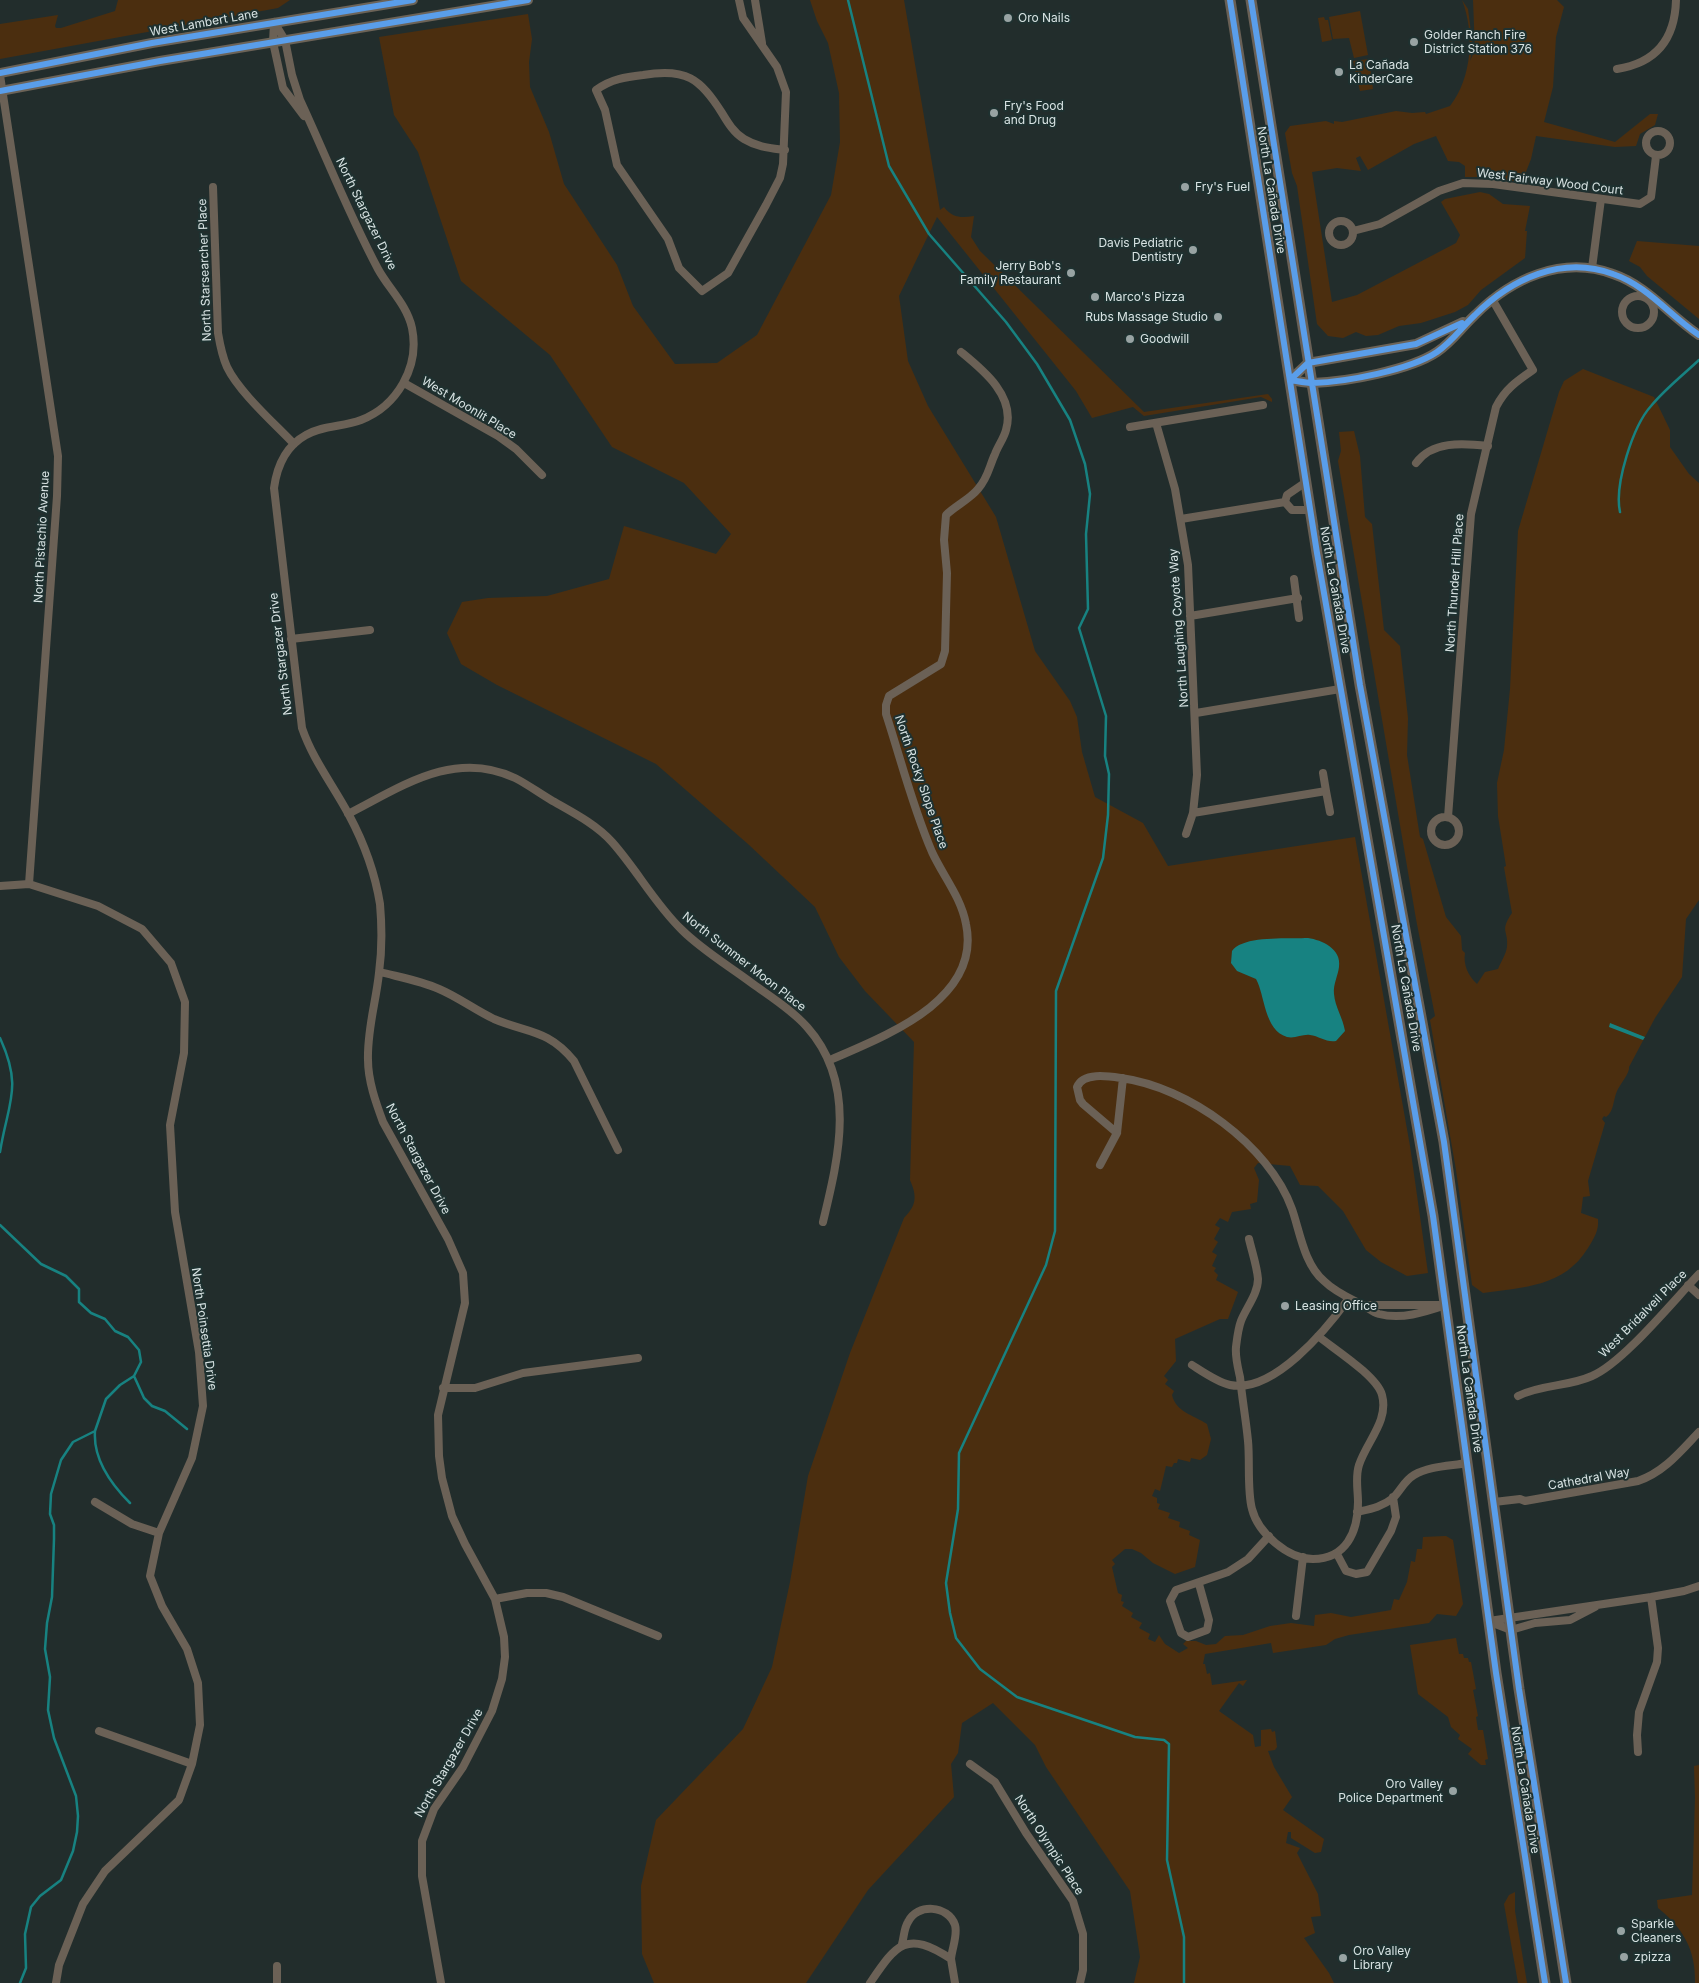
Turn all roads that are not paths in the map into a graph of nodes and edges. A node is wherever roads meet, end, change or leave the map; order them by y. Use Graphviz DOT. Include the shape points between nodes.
graph roads {
  1 [pos="413,0"];
  2 [pos="528,0"];
  3 [pos="739,0"];
  4 [pos="755,0"];
  5 [pos="1230,0"];
  6 [pos="1251,0"];
  7 [pos="1676,0"];
  8 [pos="274,22"];
  9 [pos="285,40"];
  10 [pos="273,42"];
  11 [pos="762,42"];
  12 [pos="1617,69"];
  13 [pos="0,74"];
  14 [pos="2,91"];
  15 [pos="310,123"];
  16 [pos="785,150"];
  17 [pos="1656,156"];
  18 [pos="213,188"];
  19 [pos="1601,199"];
  20 [pos="1353,231"];
  21 [pos="1592,268"];
  22 [pos="1648,296"];
  23 [pos="1492,299"];
  24 [pos="1475,315"];
  25 [pos="1699,335"];
  26 [pos="961,352"];
  27 [pos="1308,363"];
  28 [pos="1290,380"];
  29 [pos="404,383"];
  30 [pos="1312,383"];
  31 [pos="1263,405"];
  32 [pos="1156,423"];
  33 [pos="1130,427"];
  34 [pos="294,444"];
  35 [pos="1488,446"];
  36 [pos="1416,463"];
  37 [pos="542,475"];
  38 [pos="1306,482"];
  39 [pos="1285,502"];
  40 [pos="1310,510"];
  41 [pos="1181,519"];
  42 [pos="1294,579"];
  43 [pos="1298,598"];
  44 [pos="1190,616"];
  45 [pos="1299,618"];
  46 [pos="370,630"];
  47 [pos="291,639"];
  48 [pos="1340,689"];
  49 [pos="1196,713"];
  50 [pos="1323,773"];
  51 [pos="1326,791"];
  52 [pos="1330,812"];
  53 [pos="1193,813"];
  54 [pos="348,814"];
  55 [pos="1448,817"];
  56 [pos="1186,834"];
  57 [pos="1393,866"];
  58 [pos="1372,870"];
  59 [pos="28,884"];
  60 [pos="0,886"];
  61 [pos="380,972"];
  62 [pos="830,1060"];
  63 [pos="1122,1078"];
  64 [pos="1117,1133"];
  65 [pos="618,1150"];
  66 [pos="1100,1165"];
  67 [pos="823,1222"];
  68 [pos="1250,1239"];
  69 [pos="1699,1274"];
  70 [pos="1688,1285"];
  71 [pos="1699,1295"];
  72 [pos="1349,1298"];
  73 [pos="1363,1305"];
  74 [pos="1446,1305"];
  75 [pos="1318,1336"];
  76 [pos="638,1358"];
  77 [pos="1192,1365"];
  78 [pos="1240,1385"];
  79 [pos="443,1388"];
  80 [pos="1518,1396"];
  81 [pos="1699,1432"];
  82 [pos="1467,1463"];
  83 [pos="1393,1497"];
  84 [pos="95,1502"];
  85 [pos="1494,1502"];
  86 [pos="1357,1512"];
  87 [pos="159,1533"];
  88 [pos="1269,1536"];
  89 [pos="1337,1554"];
  90 [pos="1303,1557"];
  91 [pos="1199,1584"];
  92 [pos="1699,1586"];
  93 [pos="1652,1597"];
  94 [pos="495,1599"];
  95 [pos="1601,1605"];
  96 [pos="1296,1616"];
  97 [pos="1510,1618"];
  98 [pos="1489,1621"];
  99 [pos="1511,1630"];
  100 [pos="658,1636"];
  101 [pos="99,1731"];
  102 [pos="1638,1752"];
  103 [pos="192,1764"];
  104 [pos="970,1764"];
  105 [pos="902,1944"];
  106 [pos="951,1959"];
  107 [pos="277,1966"];
  108 [pos="56,1983"];
  109 [pos="277,1983"];
  110 [pos="441,1983"];
  111 [pos="870,1983"];
  112 [pos="955,1983"];
  113 [pos="1080,1983"];
  114 [pos="1545,1983"];
  115 [pos="1566,1983"];
  1 -- 8 [label="main road, West Lambert Lane"];
  2 -- 9 [label="main road"];
  3 -- 11 [label="street" via="747,24"];
  4 -- 11 [label="street"];
  5 -- 28 [label="main road, North La Cañada Drive"];
  6 -- 27 [label="main road, North La Cañada Drive"];
  7 -- 12 [label="street" via="1670,29 1653,56 1633,66"];
  8 -- 9 [label="street, North Stargazer Drive"];
  8 -- 10 [label="street, North Stargazer Drive"];
  8 -- 13 [label="main road, West Lambert Lane"];
  9 -- 10 [label="main road"];
  9 -- 15 [label="street, North Stargazer Drive" via="294,84"];
  10 -- 14 [label="main road"];
  10 -- 15 [label="street, North Stargazer Drive" via="283,88"];
  11 -- 16 [label="street" via="786,92"];
  13 -- 14 [label="street, North Pistachio Avenue"];
  14 -- 59 [label="street, North Pistachio Avenue" via="58,456"];
  15 -- 29 [label="street, North Stargazer Drive" via="379,270 409,318 412,357"];
  16 -- 16 [label="street" via="760,147 743,139 730,127 701,83 684,76 656,73 618,78 596,90 605,110 617,165 668,239 679,268 702,291 728,273 745,246 780,178"];
  17 -- 19 [label="street, West Fairway Wood Court" via="1648,201 1640,204"];
  18 -- 34 [label="street, North Starsearcher Place" via="221,351 237,383"];
  19 -- 20 [label="street, West Fairway Wood Court" via="1463,183 1439,192 1380,224"];
  19 -- 21 [label="street"];
  21 -- 22 [label="main road" via="1624,278"];
  21 -- 23 [label="main road" via="1562,268 1538,274 1523,279"];
  22 -- 22 [label="street" via="1632,297 1624,304 1623,318 1630,326 1641,328 1650,322 1654,312"];
  22 -- 25 [label="main road"];
  23 -- 24 [label="main road"];
  23 -- 35 [label="street, North Thunder Hill Place" via="1533,370 1512,383 1502,394"];
  24 -- 27 [label="main road" via="1416,344"];
  24 -- 30 [label="main road" via="1446,345 1428,357 1387,371"];
  26 -- 62 [label="street, North Rocky Slope Place" via="989,375 1002,394 1008,413 1007,429 988,476 977,491 946,515 945,651 941,664 889,696 886,714 926,836 964,915 967,926 965,958 961,972 944,996 890,1034"];
  27 -- 28 [label="main road"];
  27 -- 30 [label="main road, North La Cañada Drive"];
  28 -- 30 [label="main road"];
  28 -- 38 [label="main road, North La Cañada Drive"];
  29 -- 34 [label="street, North Stargazer Drive" via="377,412 361,420 321,429"];
  29 -- 37 [label="street, West Moonlit Place" via="498,436"];
  30 -- 57 [label="main road, North La Cañada Drive" via="1360,685"];
  31 -- 32 [label="street"];
  32 -- 33 [label="street"];
  32 -- 41 [label="street, North Laughing Coyote Way"];
  34 -- 47 [label="street, North Stargazer Drive" via="282,459 274,488"];
  35 -- 36 [label="street" via="1468,444 1435,448 1423,453"];
  35 -- 55 [label="street, North Thunder Hill Place" via="1470,521"];
  38 -- 39 [label="street" via="1287,495"];
  38 -- 40 [label="main road, North La Cañada Drive"];
  39 -- 40 [label="street" via="1292,510"];
  39 -- 41 [label="street"];
  40 -- 48 [label="main road, North La Cañada Drive"];
  41 -- 44 [label="street, North Laughing Coyote Way" via="1188,565"];
  42 -- 43 [label="street"];
  43 -- 44 [label="street"];
  43 -- 45 [label="street"];
  44 -- 49 [label="street, North Laughing Coyote Way"];
  46 -- 47 [label="street"];
  47 -- 54 [label="street, North Stargazer Drive" via="302,728 319,767"];
  48 -- 49 [label="street"];
  48 -- 58 [label="main road, North La Cañada Drive"];
  49 -- 53 [label="street, North Laughing Coyote Way" via="1197,775"];
  50 -- 51 [label="street"];
  51 -- 52 [label="street"];
  51 -- 53 [label="street"];
  53 -- 56 [label="street, North Laughing Coyote Way"];
  54 -- 61 [label="street, North Stargazer Drive" via="369,860 375,882 381,926"];
  54 -- 62 [label="street, North Summer Moon Place" via="420,778 449,768 494,771 514,778 585,820 611,841 670,918 687,935 784,1006 806,1026"];
  57 -- 58 [label="main road"];
  57 -- 85 [label="main road, North La Cañada Drive" via="1444,1142"];
  58 -- 74 [label="main road, North La Cañada Drive" via="1417,1117"];
  59 -- 60 [label="street"];
  59 -- 87 [label="street, North Poinsettia Drive" via="98,906 142,929 170,963 185,1002 184,1052 170,1125 175,1212 199,1352 203,1406 192,1458"];
  61 -- 65 [label="street" via="438,988 490,1017 537,1032 564,1048 574,1061"];
  61 -- 79 [label="street, North Stargazer Drive" via="368,1052 375,1102 457,1256 466,1289 461,1322"];
  62 -- 67 [label="street, North Summer Moon Place" via="840,1098 841,1117 833,1182"];
  63 -- 64 [label="street"];
  63 -- 64 [label="street" via="1090,1076 1082,1079 1077,1087 1083,1104"];
  63 -- 72 [label="street" via="1161,1087 1187,1098 1247,1143 1276,1176 1292,1208 1303,1246 1322,1280"];
  64 -- 66 [label="street"];
  68 -- 78 [label="street" via="1258,1280 1240,1323 1236,1350"];
  69 -- 70 [label="street, West Bridalveil Place"];
  70 -- 71 [label="street"];
  70 -- 80 [label="street, West Bridalveil Place" via="1618,1359 1601,1372 1578,1381 1532,1389"];
  72 -- 73 [label="street"];
  72 -- 75 [label="street"];
  73 -- 74 [label="street"];
  73 -- 74 [label="street" via="1378,1314 1399,1316 1423,1313"];
  74 -- 82 [label="main road, North La Cañada Drive"];
  75 -- 78 [label="street" via="1270,1377"];
  75 -- 86 [label="street" via="1369,1377 1381,1393 1380,1423 1359,1465"];
  76 -- 79 [label="street" via="524,1373 475,1388"];
  77 -- 78 [label="street" via="1230,1385"];
  78 -- 88 [label="street" via="1252,1509"];
  79 -- 94 [label="street, North Stargazer Drive" via="437,1439 448,1502 465,1544"];
  81 -- 85 [label="street, Cathedral Way" via="1666,1466 1649,1477 1625,1485 1525,1501"];
  82 -- 83 [label="street" via="1416,1474 1405,1481"];
  82 -- 98 [label="main road, North La Cañada Drive"];
  83 -- 86 [label="street" via="1378,1508"];
  83 -- 89 [label="street" via="1396,1516 1391,1531 1367,1572 1356,1574 1346,1571"];
  84 -- 87 [label="street" via="132,1524"];
  85 -- 97 [label="main road, North La Cañada Drive"];
  86 -- 89 [label="street" via="1350,1542"];
  87 -- 103 [label="street, North Poinsettia Drive" via="150,1576 162,1606 187,1649 198,1683 200,1725"];
  88 -- 90 [label="street" via="1293,1554"];
  88 -- 91 [label="street" via="1248,1559"];
  89 -- 90 [label="street" via="1321,1559"];
  90 -- 96 [label="street"];
  91 -- 91 [label="street" via="1176,1590 1170,1601 1181,1633 1188,1637 1207,1630 1209,1620"];
  92 -- 93 [label="street"];
  93 -- 95 [label="street"];
  93 -- 102 [label="street" via="1657,1662 1639,1712"];
  94 -- 100 [label="street" via="546,1593"];
  94 -- 110 [label="street, North Stargazer Drive" via="505,1657 499,1690 472,1751 434,1809 422,1841 422,1876"];
  95 -- 97 [label="street"];
  95 -- 99 [label="street" via="1572,1619 1535,1623"];
  97 -- 98 [label="street"];
  97 -- 99 [label="main road, North La Cañada Drive"];
  98 -- 99 [label="street"];
  98 -- 114 [label="main road, North La Cañada Drive"];
  99 -- 115 [label="main road, North La Cañada Drive"];
  101 -- 103 [label="street"];
  103 -- 108 [label="street, North Poinsettia Drive" via="179,1800 104,1871 82,1904 59,1965"];
  104 -- 113 [label="street, North Olympic Place" via="995,1782 1074,1901 1083,1934"];
  105 -- 106 [label="street" via="930,1946"];
  105 -- 106 [label="street" via="907,1922 912,1916 928,1908 942,1910 955,1926"];
  105 -- 111 [label="street" via="892,1951"];
  106 -- 112 [label="street"];
  107 -- 109 [label="street"];
}
